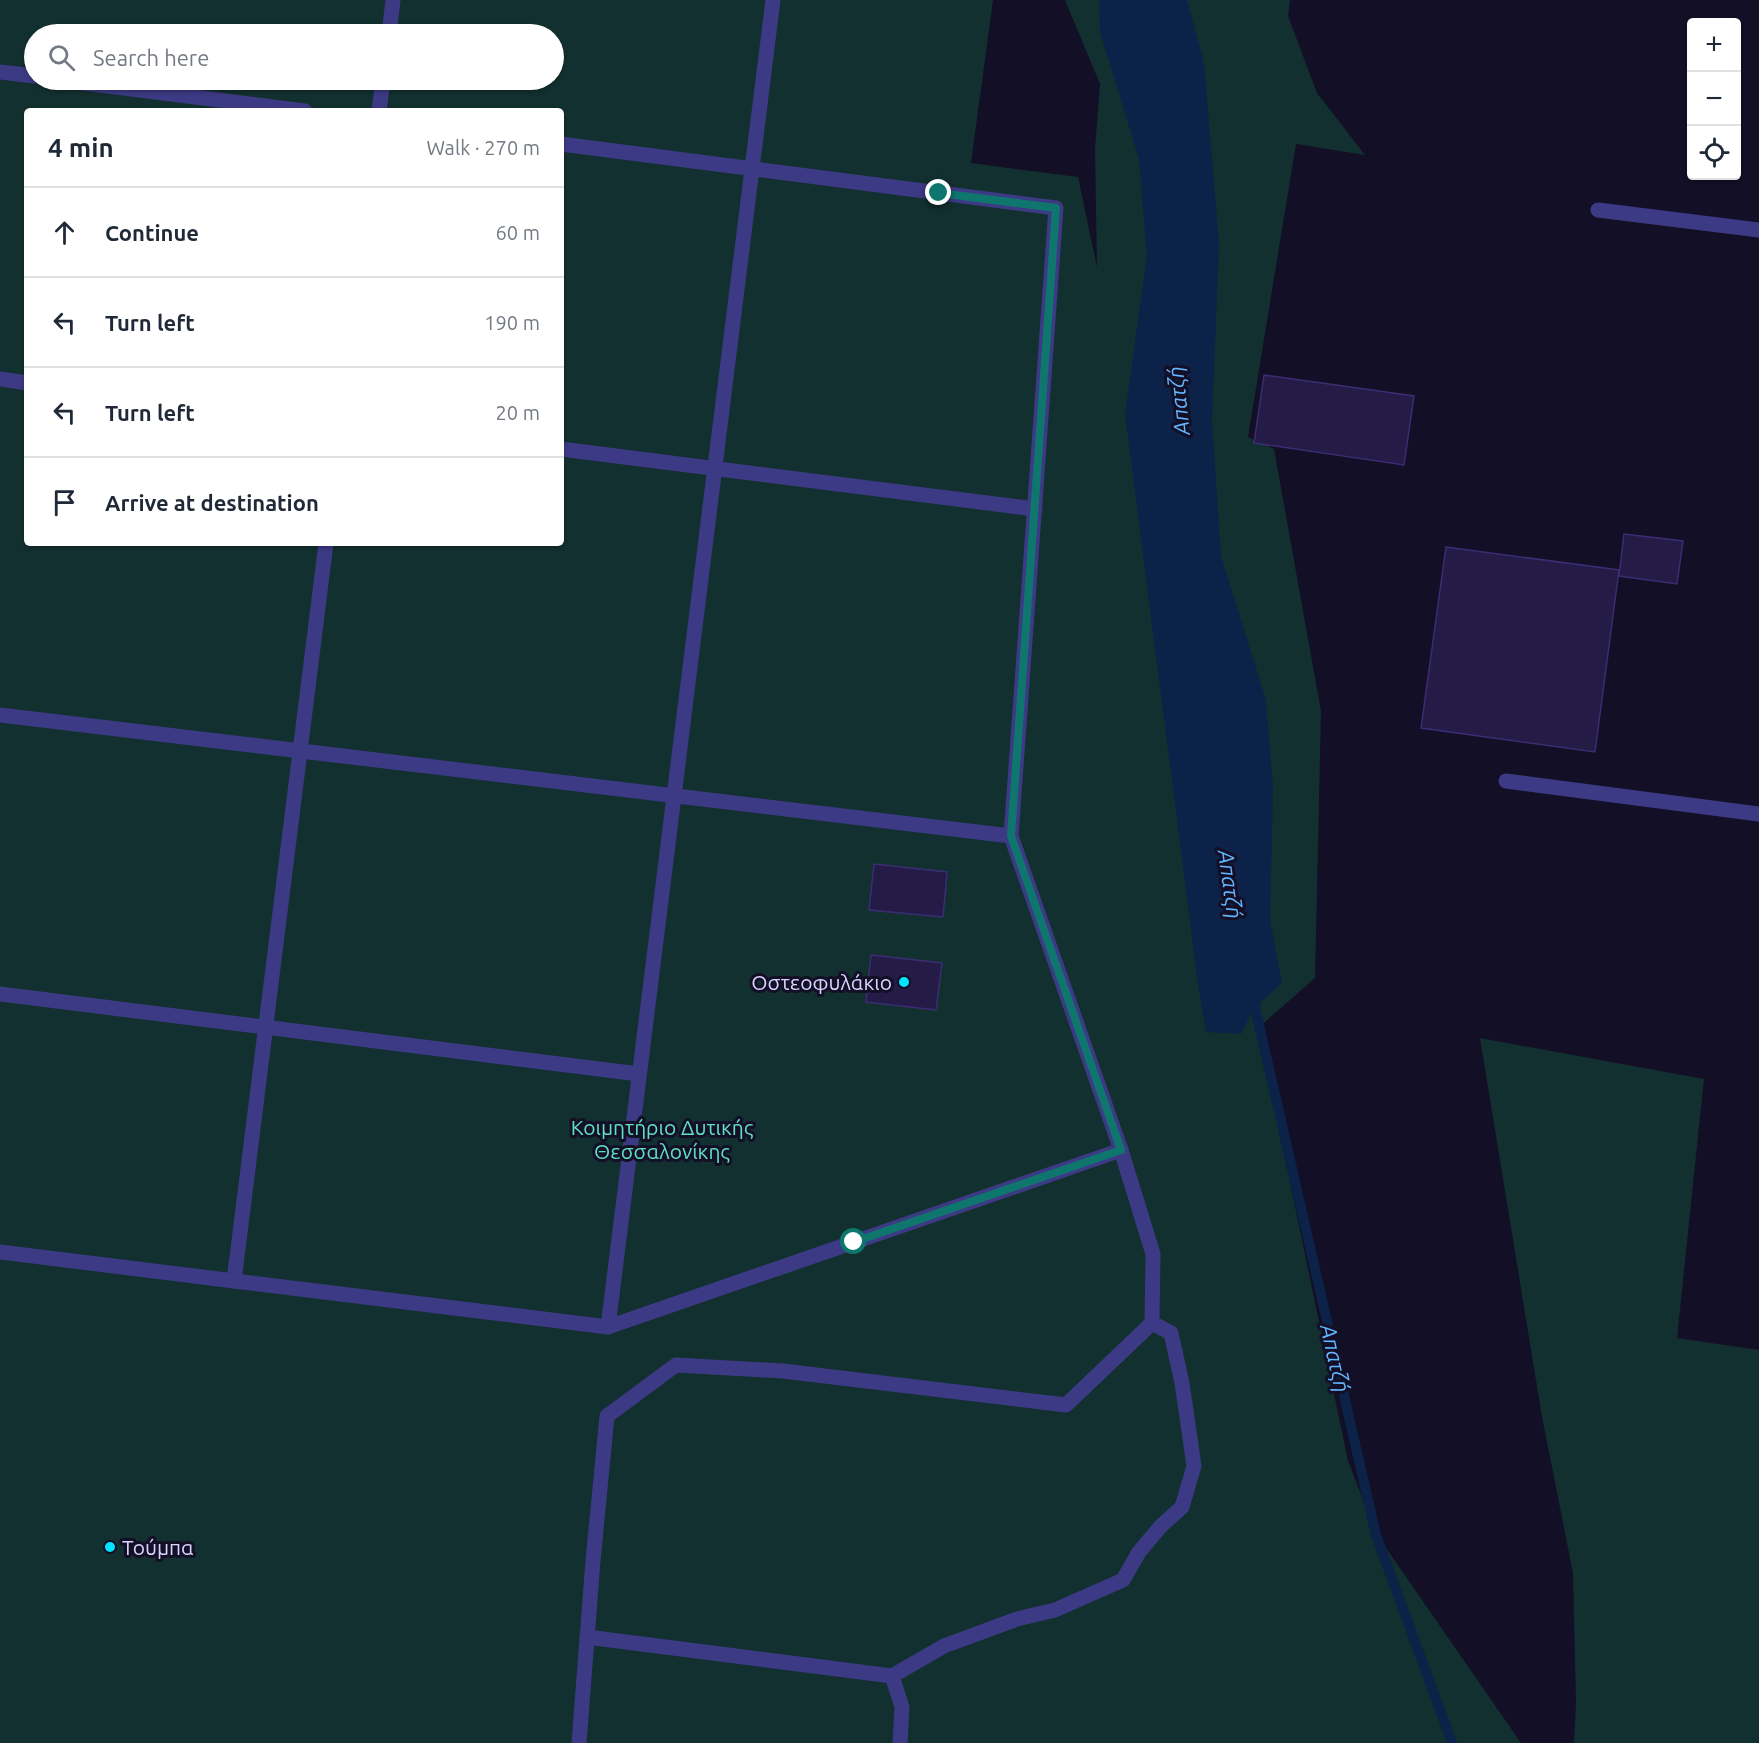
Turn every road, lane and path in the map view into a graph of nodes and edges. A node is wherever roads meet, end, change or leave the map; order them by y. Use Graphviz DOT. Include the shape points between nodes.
graph roads {
  1 [pos="393,0"];
  2 [pos="773,0"];
  3 [pos="390,24"];
  4 [pos="0,72"];
  5 [pos="24,75"];
  6 [pos="139,90"];
  7 [pos="382,90"];
  8 [pos="281,108"];
  9 [pos="379,108"];
  10 [pos="564,144"];
  11 [pos="752,169"];
  12 [pos="1598,210"];
  13 [pos="1759,230"];
  14 [pos="0,379"];
  15 [pos="24,383"];
  16 [pos="564,449"];
  17 [pos="715,469"];
  18 [pos="1035,509"];
  19 [pos="326,546"];
  20 [pos="0,715"];
  21 [pos="300,751"];
  22 [pos="1506,781"];
  23 [pos="674,796"];
  24 [pos="1759,814"];
  25 [pos="1011,836"];
  26 [pos="0,994"];
  27 [pos="265,1027"];
  28 [pos="639,1074"];
  29 [pos="1121,1150"];
  30 [pos="0,1252"];
  31 [pos="234,1281"];
  32 [pos="1152,1323"];
  33 [pos="608,1327"];
  34 [pos="587,1637"];
  35 [pos="892,1676"];
  36 [pos="579,1743"];
  37 [pos="900,1743"];
  1 -- 3 [label="street"];
  2 -- 11 [label="street"];
  4 -- 5 [label="street"];
  6 -- 8 [label="street"];
  7 -- 9 [label="street"];
  10 -- 11 [label="street"];
  11 -- 17 [label="street"];
  11 -- 18 [label="street" via="1056,208"];
  12 -- 13 [label="street"];
  14 -- 15 [label="street"];
  16 -- 17 [label="street"];
  17 -- 18 [label="street"];
  17 -- 23 [label="street"];
  18 -- 25 [label="street"];
  19 -- 21 [label="street"];
  20 -- 21 [label="street"];
  21 -- 23 [label="street"];
  21 -- 27 [label="street"];
  22 -- 24 [label="street"];
  23 -- 25 [label="street"];
  23 -- 28 [label="street"];
  25 -- 29 [label="street"];
  26 -- 27 [label="street"];
  27 -- 28 [label="street"];
  27 -- 31 [label="street"];
  28 -- 33 [label="street"];
  29 -- 32 [label="street" via="1153,1254"];
  29 -- 33 [label="street"];
  30 -- 31 [label="street"];
  31 -- 33 [label="street"];
  32 -- 34 [label="street" via="1066,1405 783,1371 676,1365 607,1416"];
  32 -- 35 [label="street" via="1171,1333 1182,1383 1194,1466 1182,1507 1138,1552 1123,1580 1055,1610 1017,1619 944,1647"];
  34 -- 35 [label="street"];
  34 -- 36 [label="street"];
  35 -- 37 [label="street" via="902,1707"];
}
